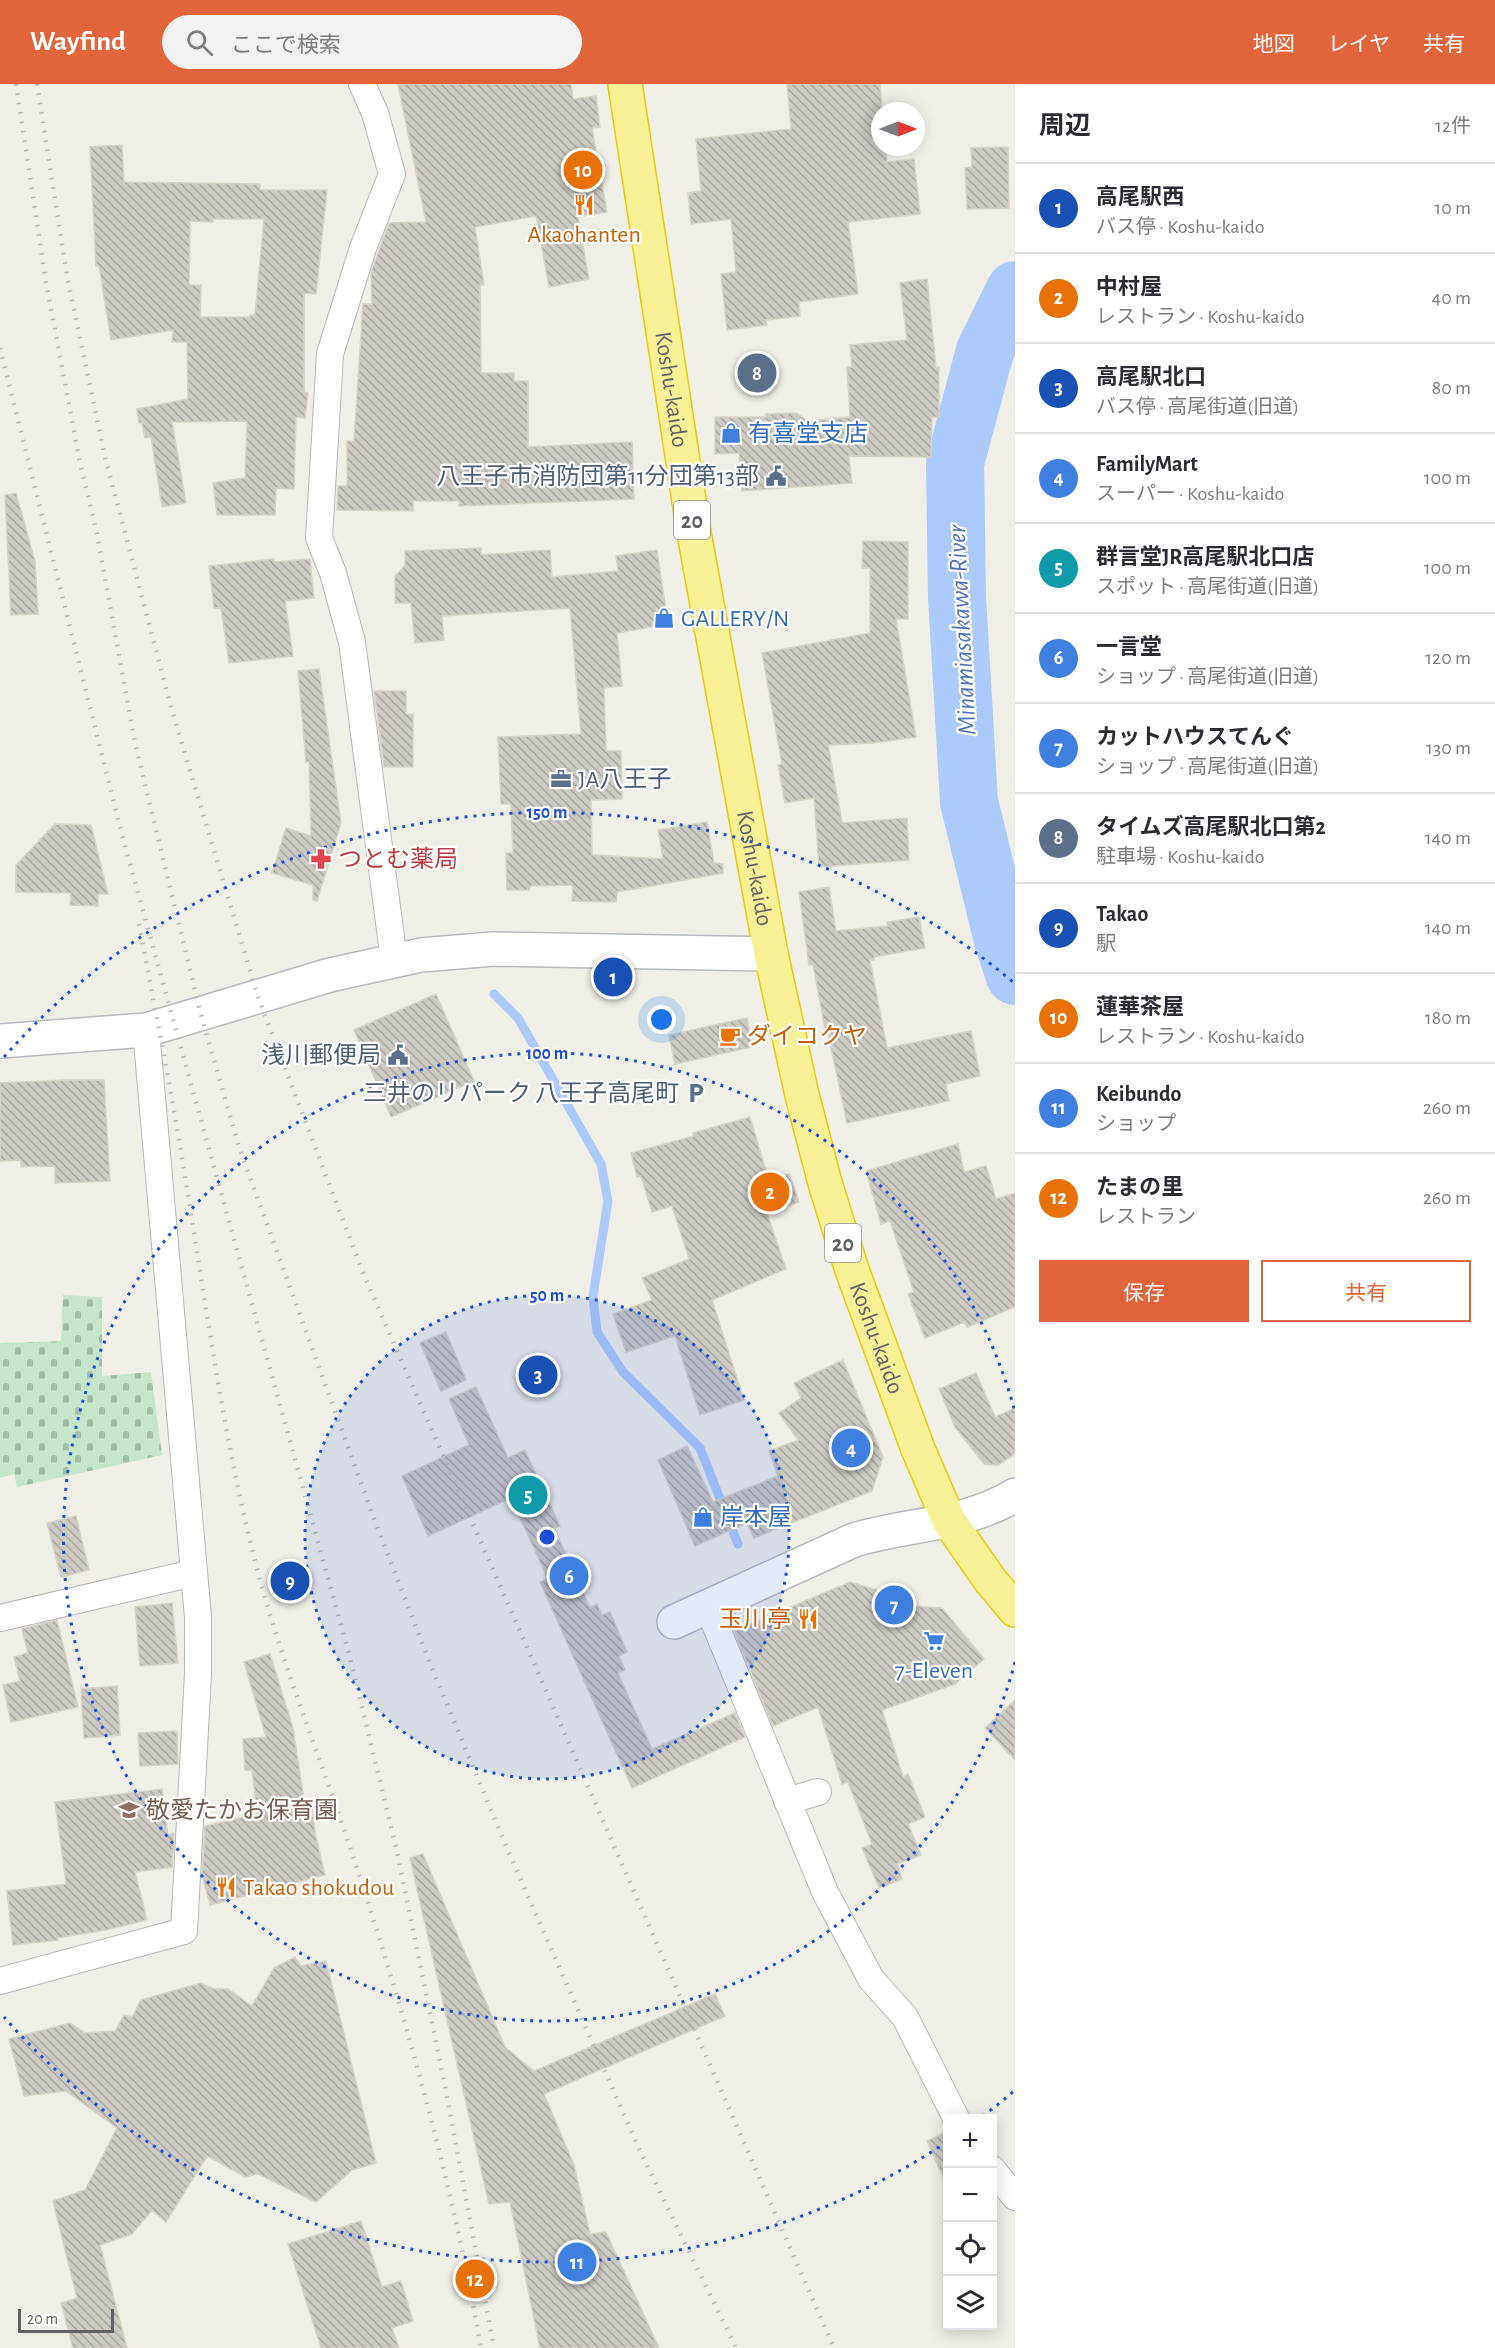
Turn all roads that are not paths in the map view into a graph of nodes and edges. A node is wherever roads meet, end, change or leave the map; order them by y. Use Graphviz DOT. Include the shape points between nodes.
graph roads {
  1 [pos="362,84"];
  2 [pos="625,84"];
  3 [pos="771,954"];
  4 [pos="394,960"];
  5 [pos="146,1030"];
  6 [pos="0,1041"];
  7 [pos="1015,1495"];
  8 [pos="949,1521"];
  9 [pos="193,1573"];
  10 [pos="708,1607"];
  11 [pos="1015,1610"];
  12 [pos="0,1618"];
  13 [pos="674,1622"];
  14 [pos="818,1791"];
  15 [pos="787,1801"];
  16 [pos="0,1981"];
  17 [pos="954,2114"];
  18 [pos="997,2174"];
  19 [pos="1015,2198"];
  1 -- 4 [label="street" via="392,174 363,248 330,354 319,538 352,642"];
  2 -- 3 [label="highway, Koshu-kaido / 20" via="694,533"];
  3 -- 4 [label="street" via="493,949"];
  3 -- 8 [label="highway, Koshu-kaido / 20" via="802,1095 852,1270"];
  4 -- 5 [label="street"];
  5 -- 6 [label="street"];
  5 -- 9 [label="street"];
  7 -- 8 [label="street" via="998,1506"];
  8 -- 10 [label="street" via="883,1531 854,1540"];
  8 -- 11 [label="highway, Koshu-kaido / 20"];
  9 -- 12 [label="street"];
  9 -- 16 [label="street" via="198,1674 184,1931"];
  10 -- 13 [label="street"];
  10 -- 15 [label="street"];
  14 -- 15 [label="street"];
  15 -- 17 [label="street" via="825,1892 871,1979 905,2017"];
  18 -- 19 [label="street"];
}
